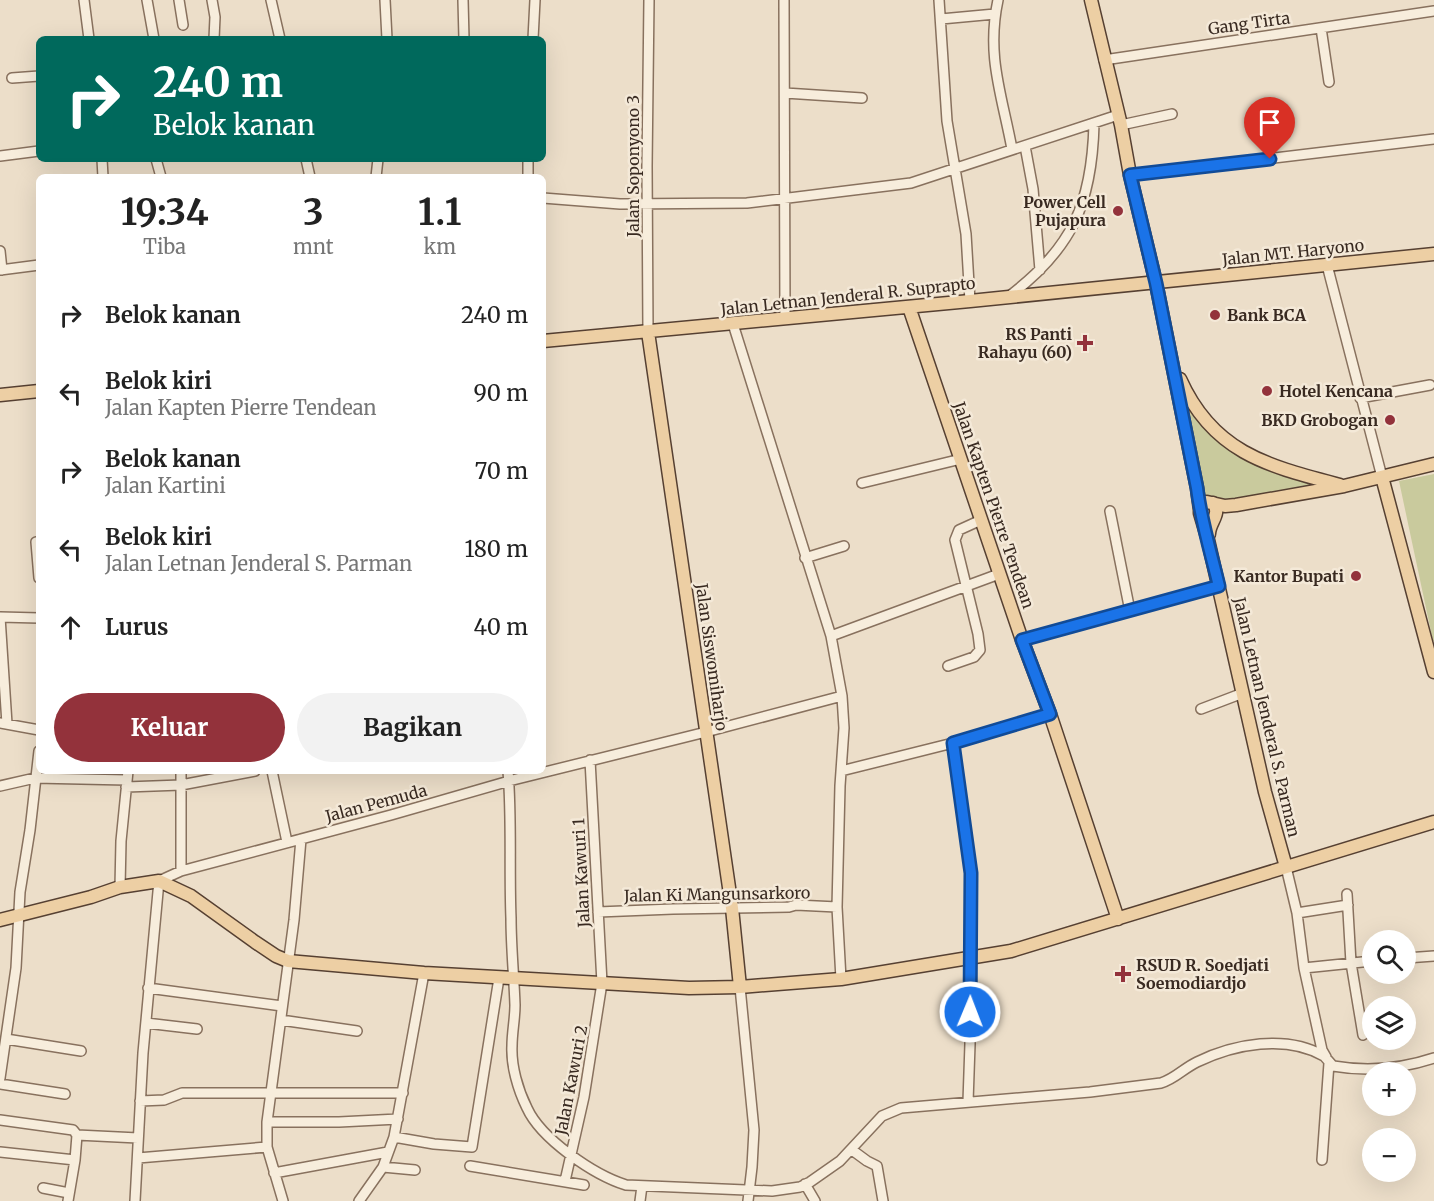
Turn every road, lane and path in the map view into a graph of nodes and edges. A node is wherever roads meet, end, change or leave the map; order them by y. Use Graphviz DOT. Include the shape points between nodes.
graph roads {
  1 [pos="84,0"];
  2 [pos="147,0"];
  3 [pos="179,0"];
  4 [pos="212,0"];
  5 [pos="271,0"];
  6 [pos="385,0"];
  7 [pos="463,0"];
  8 [pos="535,0"];
  9 [pos="649,0"];
  10 [pos="784,0"];
  11 [pos="939,0"];
  12 [pos="998,0"];
  13 [pos="1090,0"];
  14 [pos="1434,11"];
  15 [pos="995,14"];
  16 [pos="941,19"];
  17 [pos="183,25"];
  18 [pos="1321,28"];
  19 [pos="89,36"];
  20 [pos="153,36"];
  21 [pos="214,36"];
  22 [pos="279,36"];
  23 [pos="387,36"];
  24 [pos="464,36"];
  25 [pos="533,36"];
  26 [pos="1104,60"];
  27 [pos="36,76"];
  28 [pos="12,78"];
  29 [pos="1329,82"];
  30 [pos="785,93"];
  31 [pos="862,98"];
  32 [pos="1172,114"];
  33 [pos="1120,120"];
  34 [pos="1094,124"];
  35 [pos="1434,139"];
  36 [pos="1025,146"];
  37 [pos="1012,149"];
  38 [pos="36,151"];
  39 [pos="0,156"];
  40 [pos="955,169"];
  41 [pos="1130,175"];
  42 [pos="546,198"];
  43 [pos="783,199"];
  44 [pos="647,204"];
  45 [pos="0,251"];
  46 [pos="1434,254"];
  47 [pos="36,265"];
  48 [pos="1328,265"];
  49 [pos="1,270"];
  50 [pos="1040,270"];
  51 [pos="1156,283"];
  52 [pos="1008,297"];
  53 [pos="970,301"];
  54 [pos="909,307"];
  55 [pos="785,319"];
  56 [pos="733,324"];
  57 [pos="648,332"];
  58 [pos="546,341"];
  59 [pos="1170,359"];
  60 [pos="1430,385"];
  61 [pos="36,391"];
  62 [pos="0,395"];
  63 [pos="1360,398"];
  64 [pos="961,459"];
  65 [pos="1434,464"];
  66 [pos="1382,477"];
  67 [pos="862,483"];
  68 [pos="1344,486"];
  69 [pos="1197,488"];
  70 [pos="1212,503"];
  71 [pos="1236,506"];
  72 [pos="1110,511"];
  73 [pos="1200,512"];
  74 [pos="1214,517"];
  75 [pos="981,520"];
  76 [pos="1208,540"];
  77 [pos="844,546"];
  78 [pos="805,558"];
  79 [pos="999,574"];
  80 [pos="965,586"];
  81 [pos="1219,586"];
  82 [pos="1130,611"];
  83 [pos="0,617"];
  84 [pos="36,618"];
  85 [pos="831,636"];
  86 [pos="1022,640"];
  87 [pos="1432,652"];
  88 [pos="948,666"];
  89 [pos="1434,672"];
  90 [pos="1243,693"];
  91 [pos="842,696"];
  92 [pos="1201,709"];
  93 [pos="1050,714"];
  94 [pos="3,723"];
  95 [pos="36,729"];
  96 [pos="706,732"];
  97 [pos="953,743"];
  98 [pos="590,760"];
  99 [pos="546,769"];
  100 [pos="36,771"];
  101 [pos="841,771"];
  102 [pos="181,774"];
  103 [pos="239,774"];
  104 [pos="273,774"];
  105 [pos="509,776"];
  106 [pos="35,778"];
  107 [pos="127,779"];
  108 [pos="181,785"];
  109 [pos="0,786"];
  110 [pos="1434,822"];
  111 [pos="301,839"];
  112 [pos="287,842"];
  113 [pos="1286,867"];
  114 [pos="181,872"];
  115 [pos="156,881"];
  116 [pos="120,887"];
  117 [pos="1347,894"];
  118 [pos="1348,905"];
  119 [pos="732,908"];
  120 [pos="837,908"];
  121 [pos="598,912"];
  122 [pos="1297,913"];
  123 [pos="18,915"];
  124 [pos="1118,919"];
  125 [pos="0,921"];
  126 [pos="1434,956"];
  127 [pos="1416,957"];
  128 [pos="971,959"];
  129 [pos="288,961"];
  130 [pos="1362,962"];
  131 [pos="1351,963"];
  132 [pos="1304,968"];
  133 [pos="424,973"];
  134 [pos="499,978"];
  135 [pos="514,978"];
  136 [pos="841,979"];
  137 [pos="602,983"];
  138 [pos="740,987"];
  139 [pos="148,988"];
  140 [pos="282,1006"];
  141 [pos="281,1020"];
  142 [pos="146,1023"];
  143 [pos="197,1029"];
  144 [pos="1362,1029"];
  145 [pos="357,1031"];
  146 [pos="6,1039"];
  147 [pos="81,1051"];
  148 [pos="1434,1058"];
  149 [pos="1328,1060"];
  150 [pos="0,1078"];
  151 [pos="0,1084"];
  152 [pos="270,1093"];
  153 [pos="403,1093"];
  154 [pos="65,1094"];
  155 [pos="140,1101"];
  156 [pos="968,1102"];
  157 [pos="398,1119"];
  158 [pos="0,1120"];
  159 [pos="267,1122"];
  160 [pos="77,1135"];
  161 [pos="394,1137"];
  162 [pos="138,1138"];
  163 [pos="267,1147"];
  164 [pos="472,1147"];
  165 [pos="852,1150"];
  166 [pos="0,1152"];
  167 [pos="388,1152"];
  168 [pos="572,1154"];
  169 [pos="138,1158"];
  170 [pos="75,1160"];
  171 [pos="1322,1160"];
  172 [pos="382,1167"];
  173 [pos="415,1170"];
  174 [pos="274,1173"];
  175 [pos="565,1181"];
  176 [pos="805,1184"];
  177 [pos="584,1185"];
  178 [pos="642,1186"];
  179 [pos="43,1188"];
  180 [pos="749,1189"];
  181 [pos="69,1197"];
  182 [pos="284,1200"];
  183 [pos="135,1201"];
  184 [pos="359,1201"];
  185 [pos="640,1201"];
  186 [pos="748,1201"];
  187 [pos="815,1201"];
  188 [pos="883,1201"];
  1 -- 19 [label="street"];
  2 -- 20 [label="street"];
  3 -- 17 [label="street"];
  4 -- 21 [label="street"];
  5 -- 22 [label="street"];
  6 -- 23 [label="street"];
  7 -- 24 [label="street"];
  8 -- 25 [label="street"];
  9 -- 44 [label="street, Jalan Soponyono 3"];
  10 -- 30 [label="street"];
  11 -- 16 [label="street"];
  12 -- 15 [label="street"];
  13 -- 26 [label="main road"];
  14 -- 18 [label="street, Gang Tirta"];
  15 -- 16 [label="street"];
  15 -- 37 [label="street" via="993,65"];
  16 -- 40 [label="street" via="947,121"];
  18 -- 26 [label="street, Gang Tirta"];
  18 -- 29 [label="street"];
  26 -- 33 [label="main road"];
  27 -- 28 [label="street"];
  30 -- 31 [label="street"];
  30 -- 43 [label="street"];
  32 -- 33 [label="street"];
  33 -- 34 [label="street"];
  33 -- 41 [label="main road"];
  34 -- 36 [label="street"];
  34 -- 50 [label="street" via="1092,169 1085,196 1073,225"];
  35 -- 41 [label="street"];
  36 -- 37 [label="street"];
  36 -- 50 [label="street"];
  37 -- 40 [label="street"];
  38 -- 39 [label="street"];
  40 -- 43 [label="street" via="911,183"];
  40 -- 53 [label="street" via="966,234"];
  41 -- 51 [label="main road"];
  42 -- 44 [label="street"];
  43 -- 44 [label="street"];
  43 -- 55 [label="street"];
  44 -- 57 [label="street, Jalan Soponyono 3"];
  45 -- 49 [label="street"];
  46 -- 48 [label="main road, Jalan MT. Haryono"];
  47 -- 49 [label="street"];
  48 -- 51 [label="main road, Jalan MT. Haryono"];
  48 -- 63 [label="street"];
  50 -- 52 [label="street"];
  51 -- 52 [label="main road, Jalan Letnan Jenderal R. Suprapto"];
  51 -- 59 [label="main road"];
  52 -- 53 [label="main road, Jalan Letnan Jenderal R. Suprapto"];
  53 -- 54 [label="main road, Jalan Letnan Jenderal R. Suprapto"];
  54 -- 55 [label="main road, Jalan Letnan Jenderal R. Suprapto"];
  54 -- 64 [label="main road, Jalan Kapten Pierre Tendean"];
  55 -- 56 [label="main road, Jalan Letnan Jenderal R. Suprapto"];
  56 -- 57 [label="main road, Jalan Letnan Jenderal R. Suprapto"];
  56 -- 78 [label="street"];
  57 -- 58 [label="main road, Jalan Letnan Jenderal R. Suprapto"];
  57 -- 96 [label="main road, Jalan Siswomiharjo"];
  59 -- 68 [label="main road" via="1196,409 1238,450"];
  59 -- 69 [label="main road"];
  60 -- 63 [label="street"];
  61 -- 62 [label="main road"];
  63 -- 66 [label="street"];
  64 -- 67 [label="street"];
  64 -- 75 [label="main road, Jalan Kapten Pierre Tendean"];
  65 -- 66 [label="main road"];
  66 -- 68 [label="main road"];
  66 -- 87 [label="main road"];
  68 -- 71 [label="main road"];
  69 -- 70 [label="main road"];
  69 -- 73 [label="main road, Jalan Letnan Jenderal S. Parman"];
  70 -- 71 [label="main road"];
  70 -- 73 [label="main road" via="1204,503"];
  70 -- 74 [label="main road" via="1217,511"];
  71 -- 74 [label="main road"];
  72 -- 82 [label="street"];
  73 -- 74 [label="main road" via="1206,519"];
  73 -- 76 [label="main road, Jalan Letnan Jenderal S. Parman"];
  74 -- 76 [label="main road"];
  75 -- 79 [label="main road, Jalan Kapten Pierre Tendean"];
  75 -- 80 [label="street" via="956,535"];
  76 -- 81 [label="main road, Jalan Letnan Jenderal S. Parman"];
  77 -- 78 [label="street"];
  78 -- 85 [label="street"];
  79 -- 80 [label="street"];
  79 -- 86 [label="main road, Jalan Kapten Pierre Tendean"];
  80 -- 85 [label="street"];
  80 -- 88 [label="street" via="980,650 974,657"];
  81 -- 82 [label="street"];
  81 -- 90 [label="main road, Jalan Letnan Jenderal S. Parman"];
  82 -- 86 [label="street"];
  83 -- 84 [label="street"];
  83 -- 94 [label="street"];
  85 -- 91 [label="street"];
  86 -- 93 [label="main road, Jalan Kapten Pierre Tendean"];
  87 -- 89 [label="main road"];
  90 -- 92 [label="street"];
  90 -- 113 [label="main road, Jalan Letnan Jenderal S. Parman"];
  91 -- 96 [label="street, Jalan Pemuda"];
  91 -- 101 [label="street"];
  93 -- 97 [label="street"];
  93 -- 124 [label="main road, Jalan Kapten Pierre Tendean"];
  94 -- 95 [label="street"];
  96 -- 98 [label="street, Jalan Pemuda"];
  96 -- 119 [label="main road, Jalan Siswomiharjo"];
  97 -- 101 [label="street"];
  97 -- 128 [label="street" via="971,873"];
  98 -- 99 [label="street, Jalan Pemuda"];
  98 -- 121 [label="street, Jalan Kawuri 1"];
  100 -- 106 [label="street"];
  101 -- 120 [label="street"];
  102 -- 108 [label="street"];
  103 -- 108 [label="street"];
  104 -- 112 [label="street"];
  105 -- 111 [label="street, Jalan Pemuda" via="391,815"];
  105 -- 135 [label="street"];
  106 -- 107 [label="street"];
  106 -- 109 [label="street"];
  106 -- 123 [label="street"];
  107 -- 108 [label="street"];
  107 -- 116 [label="street"];
  108 -- 114 [label="street"];
  110 -- 113 [label="main road"];
  111 -- 112 [label="street, Jalan Pemuda"];
  111 -- 129 [label="street"];
  112 -- 114 [label="street, Jalan Pemuda"];
  113 -- 122 [label="street"];
  113 -- 124 [label="main road"];
  114 -- 115 [label="street, Jalan Pemuda"];
  115 -- 116 [label="main road"];
  115 -- 129 [label="main road" via="191,896"];
  115 -- 139 [label="street"];
  116 -- 123 [label="main road"];
  117 -- 118 [label="street"];
  118 -- 122 [label="street"];
  118 -- 131 [label="street"];
  119 -- 120 [label="street, Jalan Ki Mangunsarkoro"];
  119 -- 121 [label="street, Jalan Ki Mangunsarkoro"];
  119 -- 138 [label="main road, Jalan Siswomiharjo"];
  120 -- 136 [label="street"];
  121 -- 137 [label="street, Jalan Kawuri 1"];
  122 -- 132 [label="street"];
  123 -- 125 [label="main road"];
  123 -- 146 [label="street" via="16,968"];
  124 -- 128 [label="main road"];
  126 -- 127 [label="street"];
  128 -- 136 [label="main road"];
  128 -- 156 [label="street"];
  129 -- 133 [label="main road"];
  129 -- 140 [label="street"];
  130 -- 131 [label="street"];
  131 -- 132 [label="street"];
  131 -- 144 [label="street"];
  132 -- 149 [label="street" via="1322,1050"];
  133 -- 134 [label="main road"];
  133 -- 153 [label="street"];
  134 -- 135 [label="main road"];
  134 -- 164 [label="street"];
  135 -- 137 [label="main road"];
  135 -- 168 [label="street" via="512,1054 522,1096 543,1132"];
  136 -- 138 [label="main road"];
  137 -- 138 [label="main road"];
  137 -- 168 [label="street, Jalan Kawuri 2"];
  138 -- 180 [label="street" via="754,1130"];
  139 -- 140 [label="street"];
  139 -- 142 [label="street"];
  140 -- 141 [label="street"];
  141 -- 145 [label="street"];
  141 -- 152 [label="street"];
  142 -- 143 [label="street"];
  142 -- 155 [label="street"];
  146 -- 147 [label="street"];
  146 -- 150 [label="street"];
  148 -- 149 [label="street" via="1368,1070 1333,1066"];
  149 -- 156 [label="street" via="1298,1046 1256,1045 1194,1063 1172,1080 1161,1083"];
  149 -- 171 [label="street"];
  151 -- 154 [label="street"];
  152 -- 153 [label="street"];
  152 -- 155 [label="street" via="182,1092 164,1100"];
  152 -- 159 [label="street"];
  153 -- 157 [label="street"];
  155 -- 162 [label="street"];
  156 -- 165 [label="street" via="891,1111"];
  157 -- 159 [label="street"];
  157 -- 161 [label="street"];
  158 -- 160 [label="street" via="73,1130"];
  159 -- 163 [label="street"];
  160 -- 162 [label="street"];
  160 -- 170 [label="street"];
  161 -- 164 [label="street"];
  161 -- 167 [label="street"];
  162 -- 169 [label="street"];
  163 -- 169 [label="street"];
  163 -- 174 [label="street"];
  164 -- 175 [label="street" via="469,1169"];
  165 -- 176 [label="street"];
  165 -- 188 [label="street" via="877,1166"];
  166 -- 170 [label="street"];
  167 -- 172 [label="street"];
  167 -- 174 [label="street"];
  168 -- 175 [label="street, Jalan Kawuri 2"];
  168 -- 178 [label="street" via="610,1180"];
  169 -- 183 [label="street"];
  170 -- 181 [label="street"];
  172 -- 173 [label="street"];
  172 -- 184 [label="street"];
  174 -- 182 [label="street"];
  175 -- 177 [label="street"];
  176 -- 180 [label="street" via="786,1190"];
  176 -- 187 [label="street"];
  178 -- 180 [label="street"];
  178 -- 185 [label="street"];
  179 -- 181 [label="street"];
  180 -- 186 [label="street"];
}
